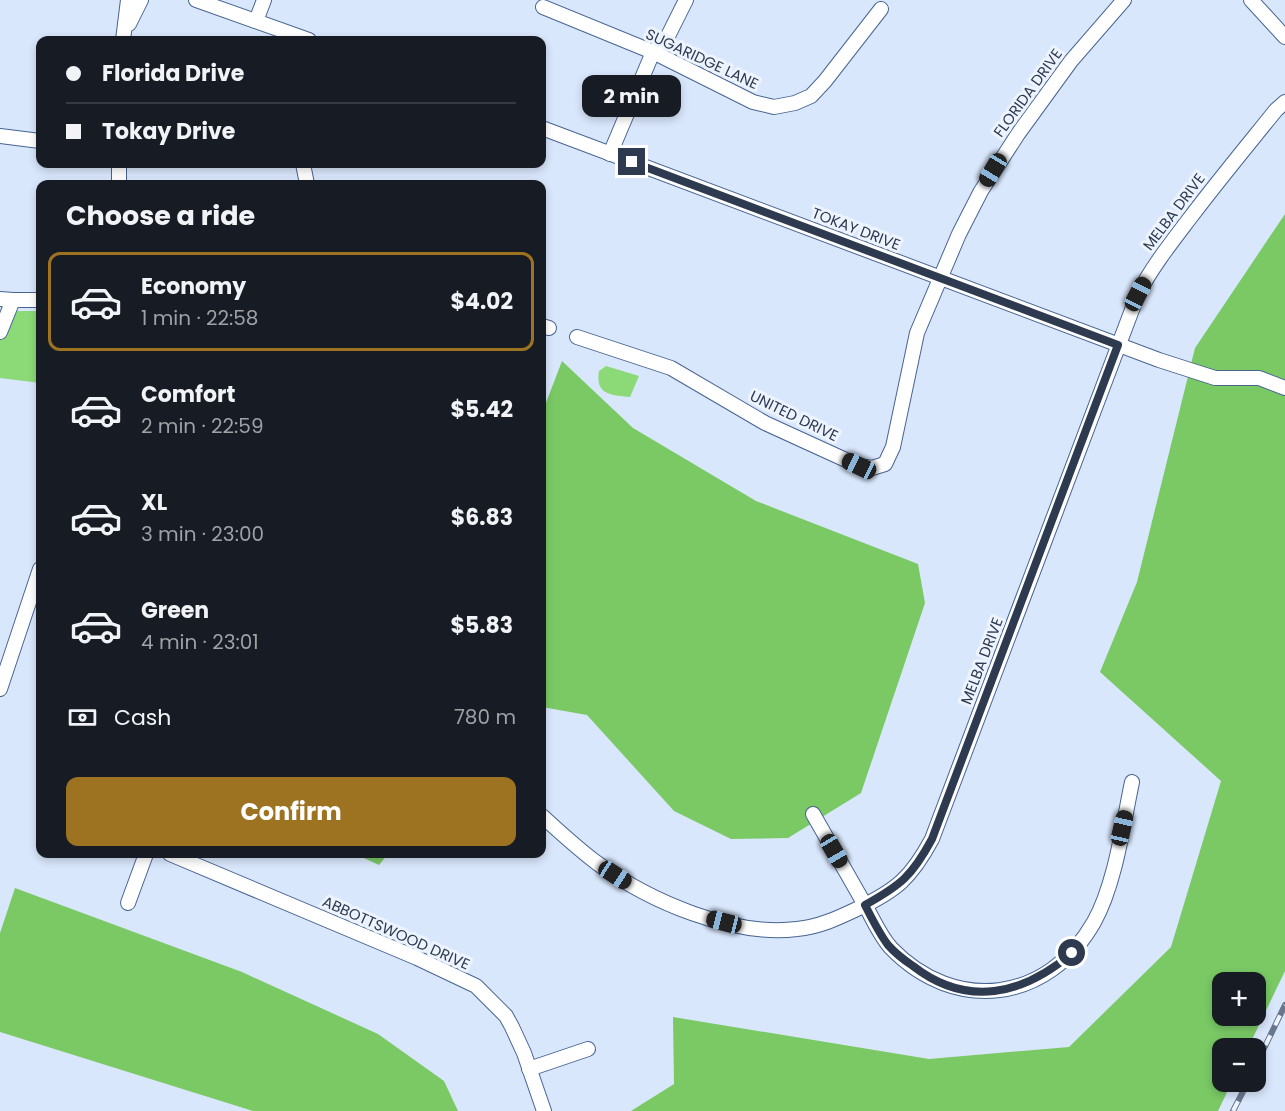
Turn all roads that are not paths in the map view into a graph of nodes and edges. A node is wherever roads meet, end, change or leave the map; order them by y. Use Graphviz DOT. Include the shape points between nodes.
graph roads {
  1 [pos="128,0"];
  2 [pos="141,0"];
  3 [pos="196,0"];
  4 [pos="264,0"];
  5 [pos="686,0"];
  6 [pos="1124,0"];
  7 [pos="1251,0"];
  8 [pos="543,8"];
  9 [pos="881,9"];
  10 [pos="256,21"];
  11 [pos="124,36"];
  12 [pos="125,36"];
  13 [pos="298,36"];
  14 [pos="1285,37"];
  15 [pos="653,52"];
  16 [pos="1285,102"];
  17 [pos="546,130"];
  18 [pos="0,136"];
  19 [pos="36,140"];
  20 [pos="610,154"];
  21 [pos="940,278"];
  22 [pos="6,300"];
  23 [pos="36,300"];
  24 [pos="0,332"];
  25 [pos="577,337"];
  26 [pos="1118,345"];
  27 [pos="1285,388"];
  28 [pos="36,581"];
  29 [pos="0,689"];
  30 [pos="1132,782"];
  31 [pos="813,814"];
  32 [pos="546,819"];
  33 [pos="145,858"];
  34 [pos="180,858"];
  35 [pos="128,903"];
  36 [pos="865,905"];
  37 [pos="588,1048"];
  38 [pos="529,1069"];
  39 [pos="544,1111"];
  1 -- 11 [label="street"];
  2 -- 12 [label="street"];
  3 -- 10 [label="street"];
  4 -- 10 [label="street"];
  5 -- 15 [label="street" via="667,38"];
  6 -- 21 [label="street, FLORIDA DRIVE" via="1071,61 993,170"];
  7 -- 14 [label="street"];
  8 -- 15 [label="street, SUGARIDGE LANE"];
  9 -- 15 [label="street, SUGARIDGE LANE" via="825,81 811,96 795,104 774,107 753,102"];
  10 -- 13 [label="street"];
  15 -- 20 [label="street"];
  16 -- 26 [label="street, MELBA DRIVE" via="1162,255 1138,294"];
  17 -- 20 [label="street, TOKAY DRIVE"];
  18 -- 19 [label="street"];
  20 -- 21 [label="street, TOKAY DRIVE"];
  21 -- 25 [label="street, UNITED DRIVE" via="916,333 893,447 885,464 872,468 859,466 765,423 671,368"];
  21 -- 26 [label="street, TOKAY DRIVE"];
  22 -- 23 [label="street"];
  22 -- 24 [label="street"];
  26 -- 27 [label="street, TOKAY DRIVE" via="1215,378 1259,378"];
  26 -- 36 [label="street, MELBA DRIVE" via="932,839 905,879"];
  28 -- 29 [label="street"];
  30 -- 36 [label="street" via="1102,906 1072,953 1038,978 1001,991 983,992 939,982 921,973 889,946"];
  31 -- 36 [label="street"];
  32 -- 36 [label="street, MELBA DRIVE" via="597,863 634,887 703,917 772,931 818,926"];
  33 -- 35 [label="street"];
  34 -- 38 [label="street, ABBOTTSWOOD DRIVE" via="476,986 506,1016"];
  37 -- 38 [label="street"];
  38 -- 39 [label="street, ABBOTTSWOOD DRIVE"];
}
